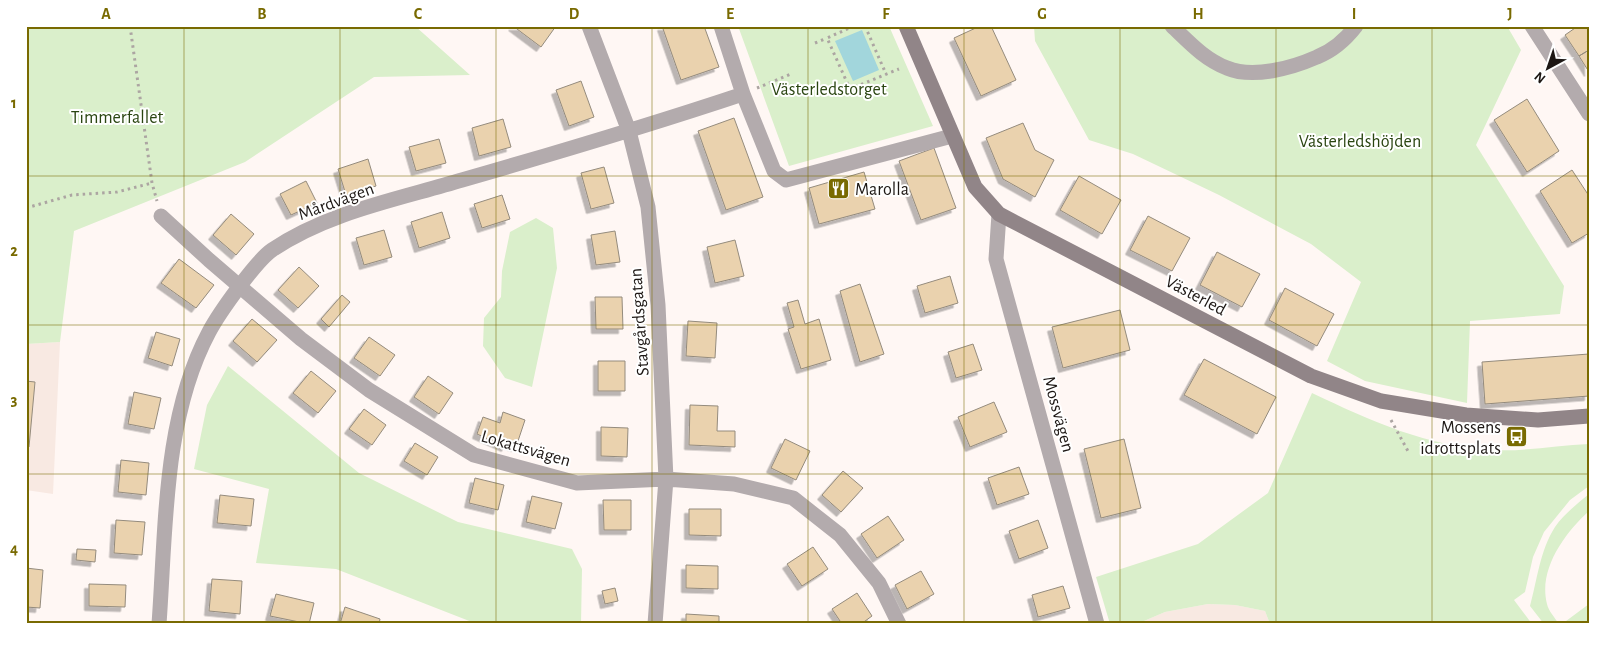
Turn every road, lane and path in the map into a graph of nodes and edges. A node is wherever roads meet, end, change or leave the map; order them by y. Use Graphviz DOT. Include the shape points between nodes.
graph roads {
  1 [pos="130,26"];
  2 [pos="589,26"];
  3 [pos="722,26"];
  4 [pos="854,26"];
  5 [pos="865,26"];
  6 [pos="906,26"];
  7 [pos="1172,26"];
  8 [pos="1356,26"];
  9 [pos="1532,26"];
  10 [pos="827,38"];
  11 [pos="815,43"];
  12 [pos="899,69"];
  13 [pos="791,74"];
  14 [pos="886,74"];
  15 [pos="850,89"];
  16 [pos="744,94"];
  17 [pos="838,95"];
  18 [pos="1589,114"];
  19 [pos="629,131"];
  20 [pos="952,136"];
  21 [pos="152,183"];
  22 [pos="26,208"];
  23 [pos="999,214"];
  24 [pos="161,216"];
  25 [pos="240,286"];
  26 [pos="1381,401"];
  27 [pos="1589,416"];
  28 [pos="1409,453"];
  29 [pos="666,479"];
  30 [pos="159,624"];
  31 [pos="655,624"];
  32 [pos="899,624"];
  33 [pos="1097,624"];
  1 -- 21 [label="path"];
  2 -- 19 [label="street, Stavgårdsgatan"];
  3 -- 16 [label="street"];
  4 -- 10 [label="path"];
  5 -- 14 [label="path"];
  6 -- 20 [label="street, Västerled"];
  7 -- 8 [label="street" via="1204,56 1228,69 1252,73 1318,57 1339,44"];
  9 -- 18 [label="street"];
  10 -- 11 [label="path"];
  10 -- 15 [label="path"];
  12 -- 14 [label="path"];
  13 -- 16 [label="path"];
  14 -- 15 [label="path"];
  15 -- 17 [label="path"];
  16 -- 19 [label="street, Mårdvägen"];
  16 -- 20 [label="street" via="774,171 786,180"];
  19 -- 25 [label="street, Mårdvägen" via="354,212 307,229 270,252"];
  19 -- 29 [label="street, Stavgårdsgatan" via="648,207 657,295"];
  20 -- 23 [label="street, Västerled" via="975,187"];
  21 -- 22 [label="path" via="117,192 72,195"];
  21 -- 24 [label="path"];
  23 -- 26 [label="street, Västerled" via="1311,376"];
  23 -- 33 [label="street, Mossvägen" via="996,259"];
  24 -- 25 [label="street, Lokattsvägen"];
  25 -- 29 [label="street, Lokattsvägen" via="301,339 368,390 474,455 577,483"];
  25 -- 30 [label="street, Mårdvägen" via="208,333 187,388 171,458"];
  26 -- 27 [label="street, Västerled" via="1466,415 1529,420"];
  26 -- 28 [label="path"];
  29 -- 31 [label="street, Stavgårdsgatan"];
  29 -- 32 [label="street, Lokattsvägen" via="734,484 793,498 840,535 879,583"];
}
